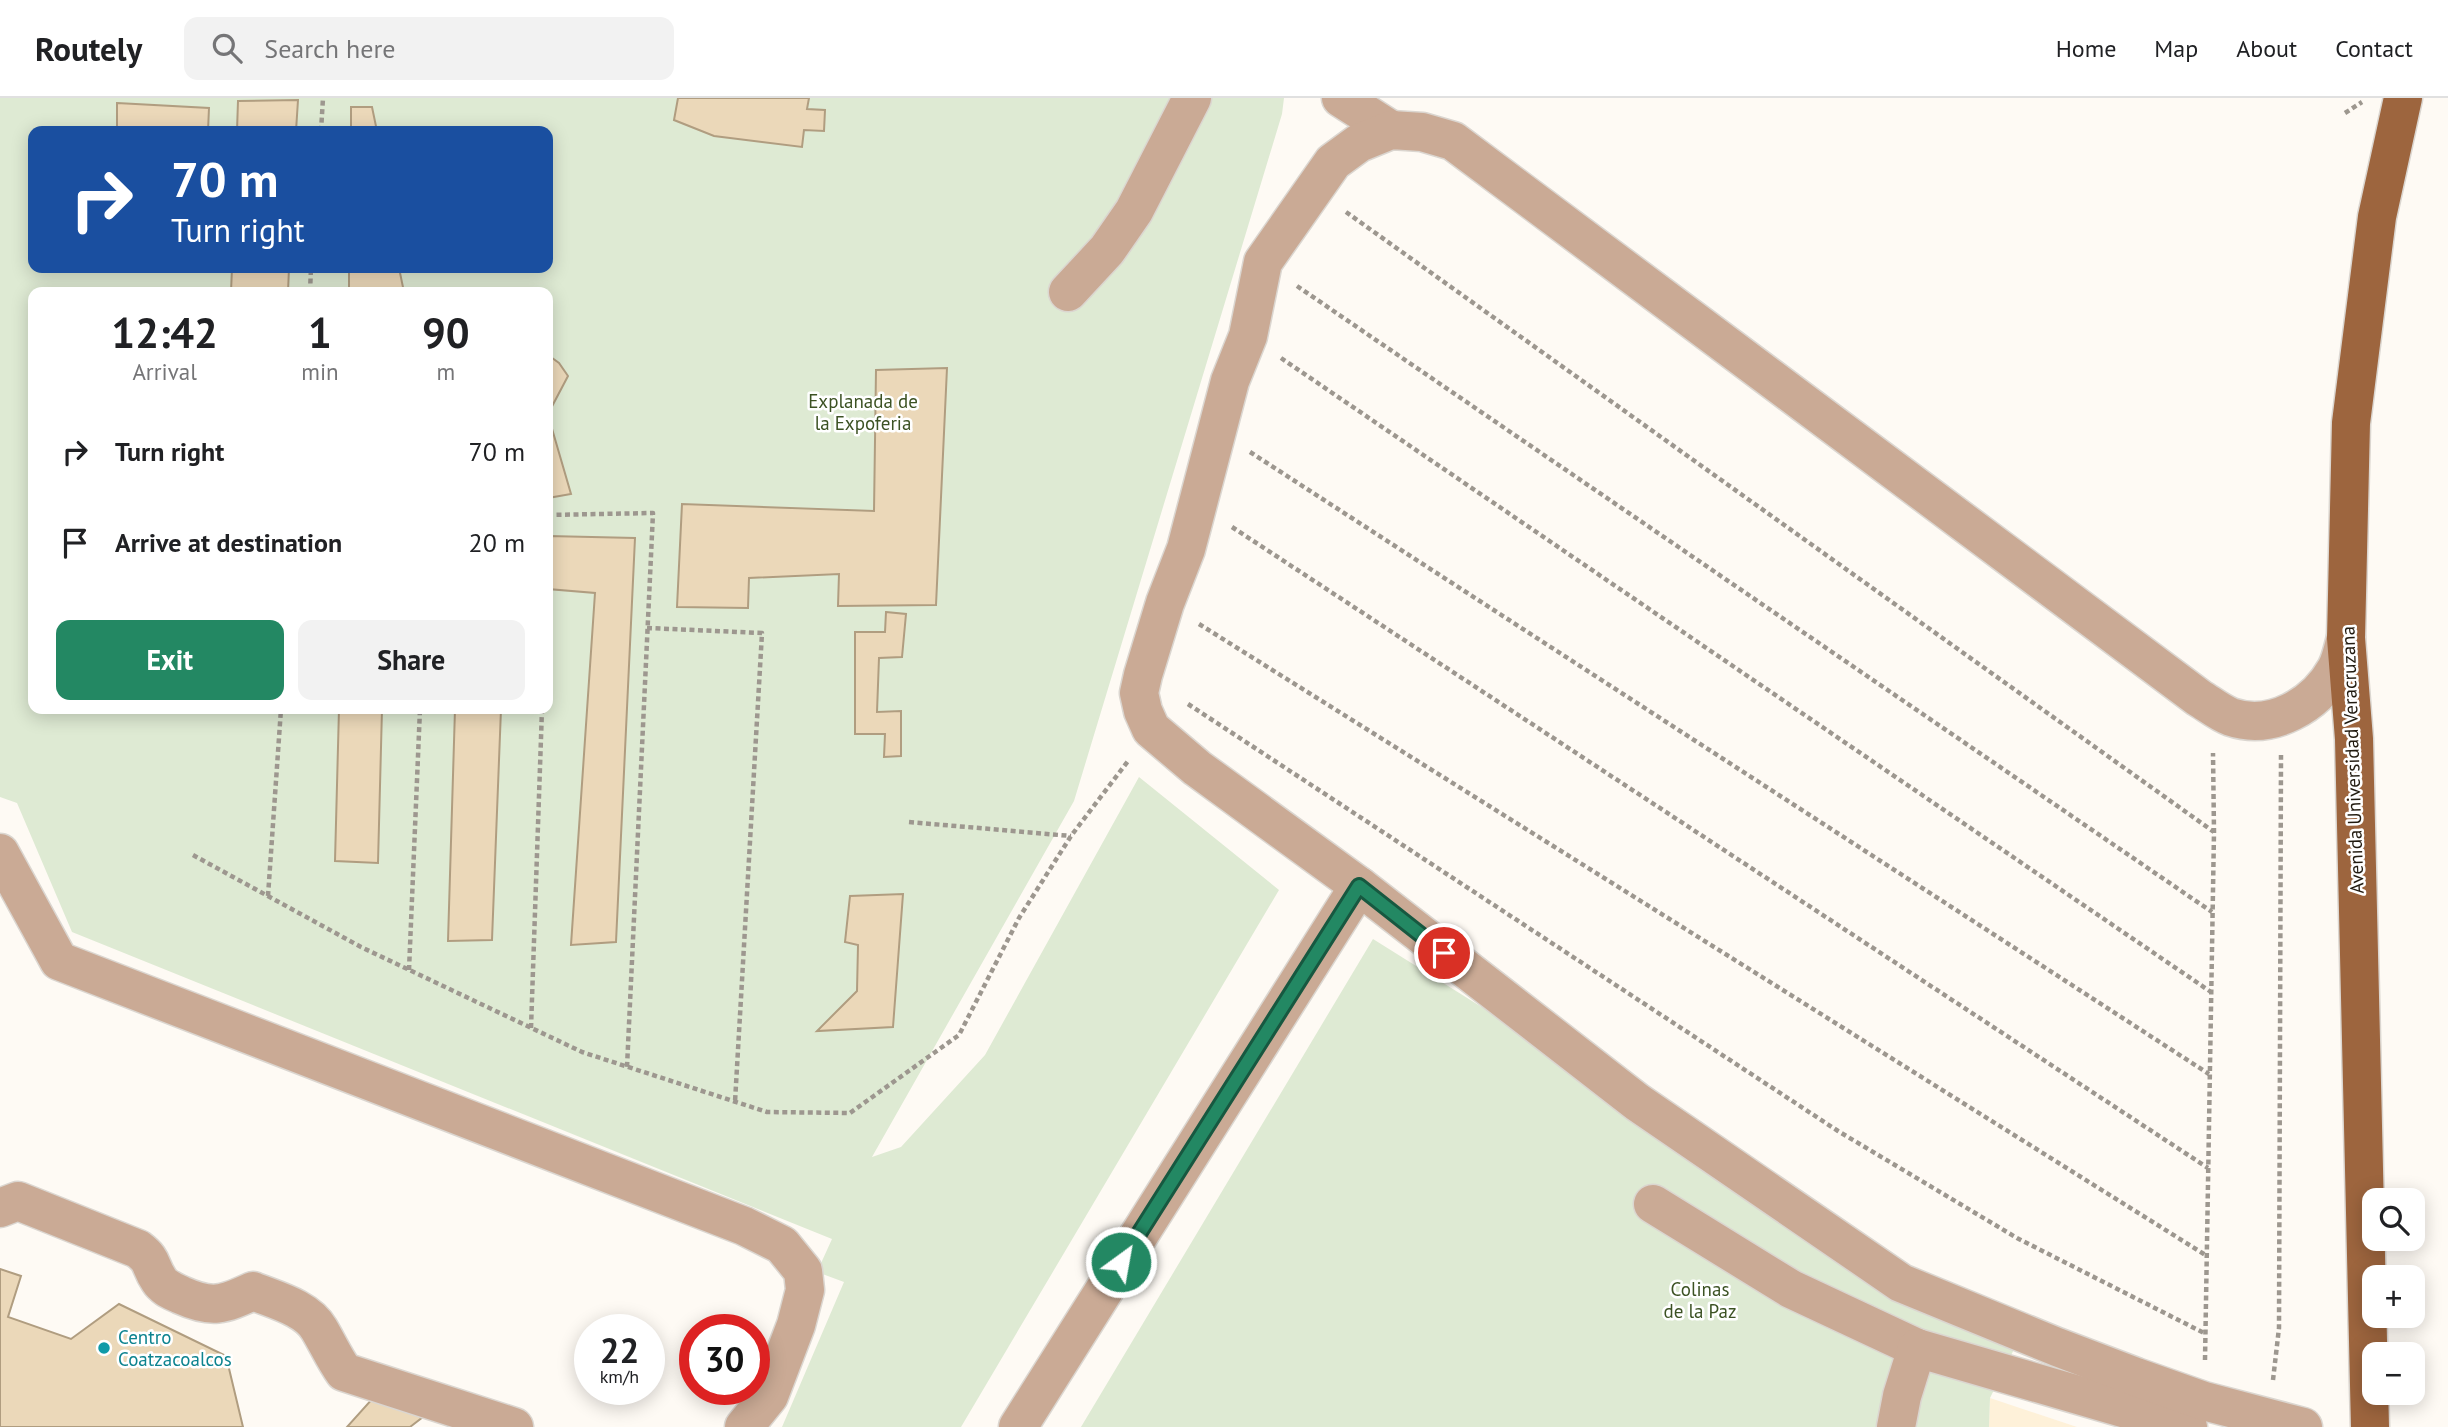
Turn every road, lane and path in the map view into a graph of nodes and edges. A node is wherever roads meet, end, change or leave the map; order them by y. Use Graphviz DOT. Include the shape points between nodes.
graph roads {
  1 [pos="323,98"];
  2 [pos="1341,98"];
  3 [pos="2368,98"];
  4 [pos="2403,98"];
  5 [pos="1184,102"];
  6 [pos="2345,113"];
  7 [pos="321,126"];
  8 [pos="1391,130"];
  9 [pos="1313,188"];
  10 [pos="1263,262"];
  11 [pos="1068,292"];
  12 [pos="1248,336"];
  13 [pos="1218,431"];
  14 [pos="1197,504"];
  15 [pos="553,515"];
  16 [pos="1166,603"];
  17 [pos="648,628"];
  18 [pos="2346,638"];
  19 [pos="1143,675"];
  20 [pos="2221,711"];
  21 [pos="281,714"];
  22 [pos="419,714"];
  23 [pos="542,714"];
  24 [pos="2281,716"];
  25 [pos="1151,729"];
  26 [pos="909,822"];
  27 [pos="2214,832"];
  28 [pos="1071,836"];
  29 [pos="0,853"];
  30 [pos="193,855"];
  31 [pos="1359,886"];
  32 [pos="268,896"];
  33 [pos="2212,912"];
  34 [pos="409,970"];
  35 [pos="2211,992"];
  36 [pos="531,1028"];
  37 [pos="626,1067"];
  38 [pos="2210,1074"];
  39 [pos="735,1102"];
  40 [pos="2208,1168"];
  41 [pos="1653,1203"];
  42 [pos="0,1208"];
  43 [pos="2207,1255"];
  44 [pos="2206,1334"];
  45 [pos="1917,1348"];
  46 [pos="2196,1414"];
  47 [pos="2286,1423"];
  48 [pos="514,1427"];
  49 [pos="744,1427"];
  50 [pos="1018,1427"];
  51 [pos="1896,1427"];
  52 [pos="2370,1427"];
  1 -- 7 [label="path"];
  2 -- 8 [label="street"];
  3 -- 6 [label="path"];
  4 -- 18 [label="main road, Avenida Universidad Veracruzana" via="2378,217 2351,423"];
  5 -- 11 [label="street" via="1134,211 1107,250"];
  8 -- 9 [label="street" via="1341,156"];
  8 -- 20 [label="street" via="1453,141"];
  9 -- 10 [label="street"];
  9 -- 27 [label="path"];
  10 -- 12 [label="street"];
  10 -- 33 [label="path"];
  12 -- 13 [label="street" via="1230,381"];
  12 -- 35 [label="path"];
  13 -- 14 [label="street"];
  13 -- 38 [label="path"];
  14 -- 16 [label="street"];
  14 -- 40 [label="path"];
  15 -- 17 [label="path" via="653,513"];
  16 -- 19 [label="street"];
  16 -- 43 [label="path"];
  17 -- 37 [label="path"];
  17 -- 39 [label="path" via="762,633"];
  18 -- 24 [label="street" via="2336,668 2318,694"];
  18 -- 52 [label="main road, Avenida Universidad Veracruzana" via="2354,740"];
  19 -- 25 [label="street" via="1139,693"];
  19 -- 44 [label="path" via="1838,1131 2017,1238"];
  20 -- 24 [label="street" via="2262,722"];
  20 -- 27 [label="path" via="2213,752"];
  21 -- 32 [label="path"];
  22 -- 34 [label="path"];
  23 -- 36 [label="path"];
  24 -- 47 [label="path" via="2279,1328"];
  25 -- 28 [label="path"];
  25 -- 31 [label="street"];
  26 -- 28 [label="path"];
  27 -- 33 [label="path"];
  28 -- 39 [label="path" via="1019,918 959,1035 850,1113 767,1112"];
  29 -- 49 [label="street" via="59,961 744,1226 782,1245 803,1271 805,1290 769,1396"];
  30 -- 32 [label="path"];
  31 -- 46 [label="street" via="1637,1102 1900,1283 2056,1347"];
  31 -- 50 [label="street"];
  32 -- 34 [label="path"];
  33 -- 35 [label="path"];
  34 -- 36 [label="path"];
  35 -- 38 [label="path"];
  36 -- 37 [label="path"];
  37 -- 39 [label="path"];
  38 -- 40 [label="path"];
  40 -- 43 [label="path"];
  41 -- 45 [label="street" via="1791,1289"];
  42 -- 48 [label="street" via="19,1201 138,1249 150,1258 160,1282 202,1304 223,1303 254,1291 298,1310 318,1327 344,1372"];
  43 -- 44 [label="path"];
  44 -- 46 [label="path"];
  45 -- 46 [label="street"];
  45 -- 51 [label="street"];
  46 -- 47 [label="street"];
}
